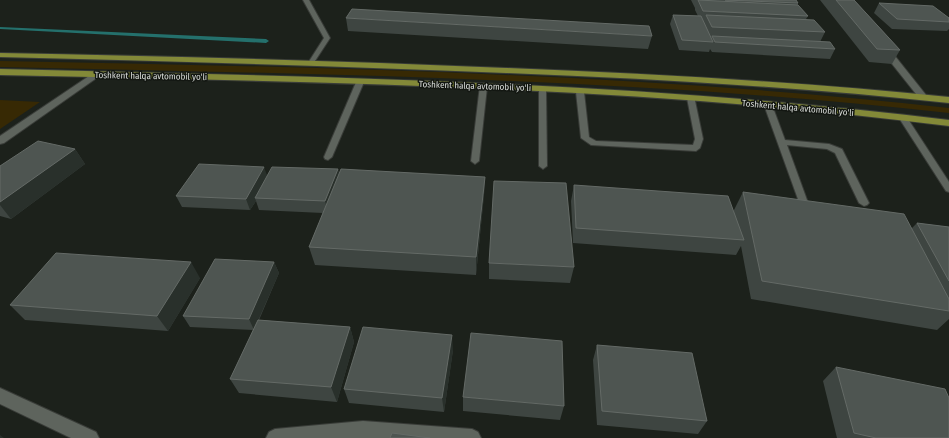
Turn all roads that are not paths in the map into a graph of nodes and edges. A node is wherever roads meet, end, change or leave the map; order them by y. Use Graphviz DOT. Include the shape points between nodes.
graph roads {
  1 [pos="306,0"];
  2 [pos="880,42"];
  3 [pos="0,55"];
  4 [pos="311,63"];
  5 [pos="0,72"];
  6 [pos="95,75"];
  7 [pos="360,82"];
  8 [pos="483,87"];
  9 [pos="542,89"];
  10 [pos="580,92"];
  11 [pos="923,97"];
  12 [pos="691,98"];
  13 [pos="949,100"];
  14 [pos="768,105"];
  15 [pos="903,118"];
  16 [pos="949,123"];
  17 [pos="0,142"];
  18 [pos="782,142"];
  19 [pos="328,156"];
  20 [pos="475,162"];
  21 [pos="544,166"];
  22 [pos="949,189"];
  23 [pos="802,200"];
  24 [pos="864,203"];
  25 [pos="0,396"];
  26 [pos="362,433"];
  27 [pos="90,438"];
  28 [pos="276,438"];
  29 [pos="472,438"];
  1 -- 4 [label="lane" via="327,38"];
  2 -- 11 [label="street"];
  3 -- 4 [label="highway, Toshkent halqa avtomobil yo'li"];
  4 -- 11 [label="highway, Toshkent halqa avtomobil yo'li" via="667,77"];
  5 -- 6 [label="highway, Toshkent halqa avtomobil yo'li"];
  6 -- 7 [label="highway, Toshkent halqa avtomobil yo'li"];
  6 -- 17 [label="street"];
  7 -- 8 [label="highway, Toshkent halqa avtomobil yo'li"];
  7 -- 19 [label="lane"];
  8 -- 9 [label="highway, Toshkent halqa avtomobil yo'li"];
  8 -- 20 [label="lane"];
  9 -- 10 [label="highway, Toshkent halqa avtomobil yo'li"];
  9 -- 21 [label="lane"];
  10 -- 12 [label="highway, Toshkent halqa avtomobil yo'li"];
  10 -- 12 [label="lane" via="585,138 602,143 696,148 699,140"];
  11 -- 13 [label="highway, Toshkent halqa avtomobil yo'li"];
  12 -- 14 [label="highway, Toshkent halqa avtomobil yo'li"];
  14 -- 15 [label="highway, Toshkent halqa avtomobil yo'li"];
  14 -- 18 [label="lane"];
  15 -- 16 [label="highway, Toshkent halqa avtomobil yo'li"];
  15 -- 22 [label="lane"];
  18 -- 23 [label="lane"];
  18 -- 24 [label="lane" via="829,147 839,151"];
  25 -- 27 [label="street"];
  26 -- 28 [label="street"];
  26 -- 29 [label="street"];
}
